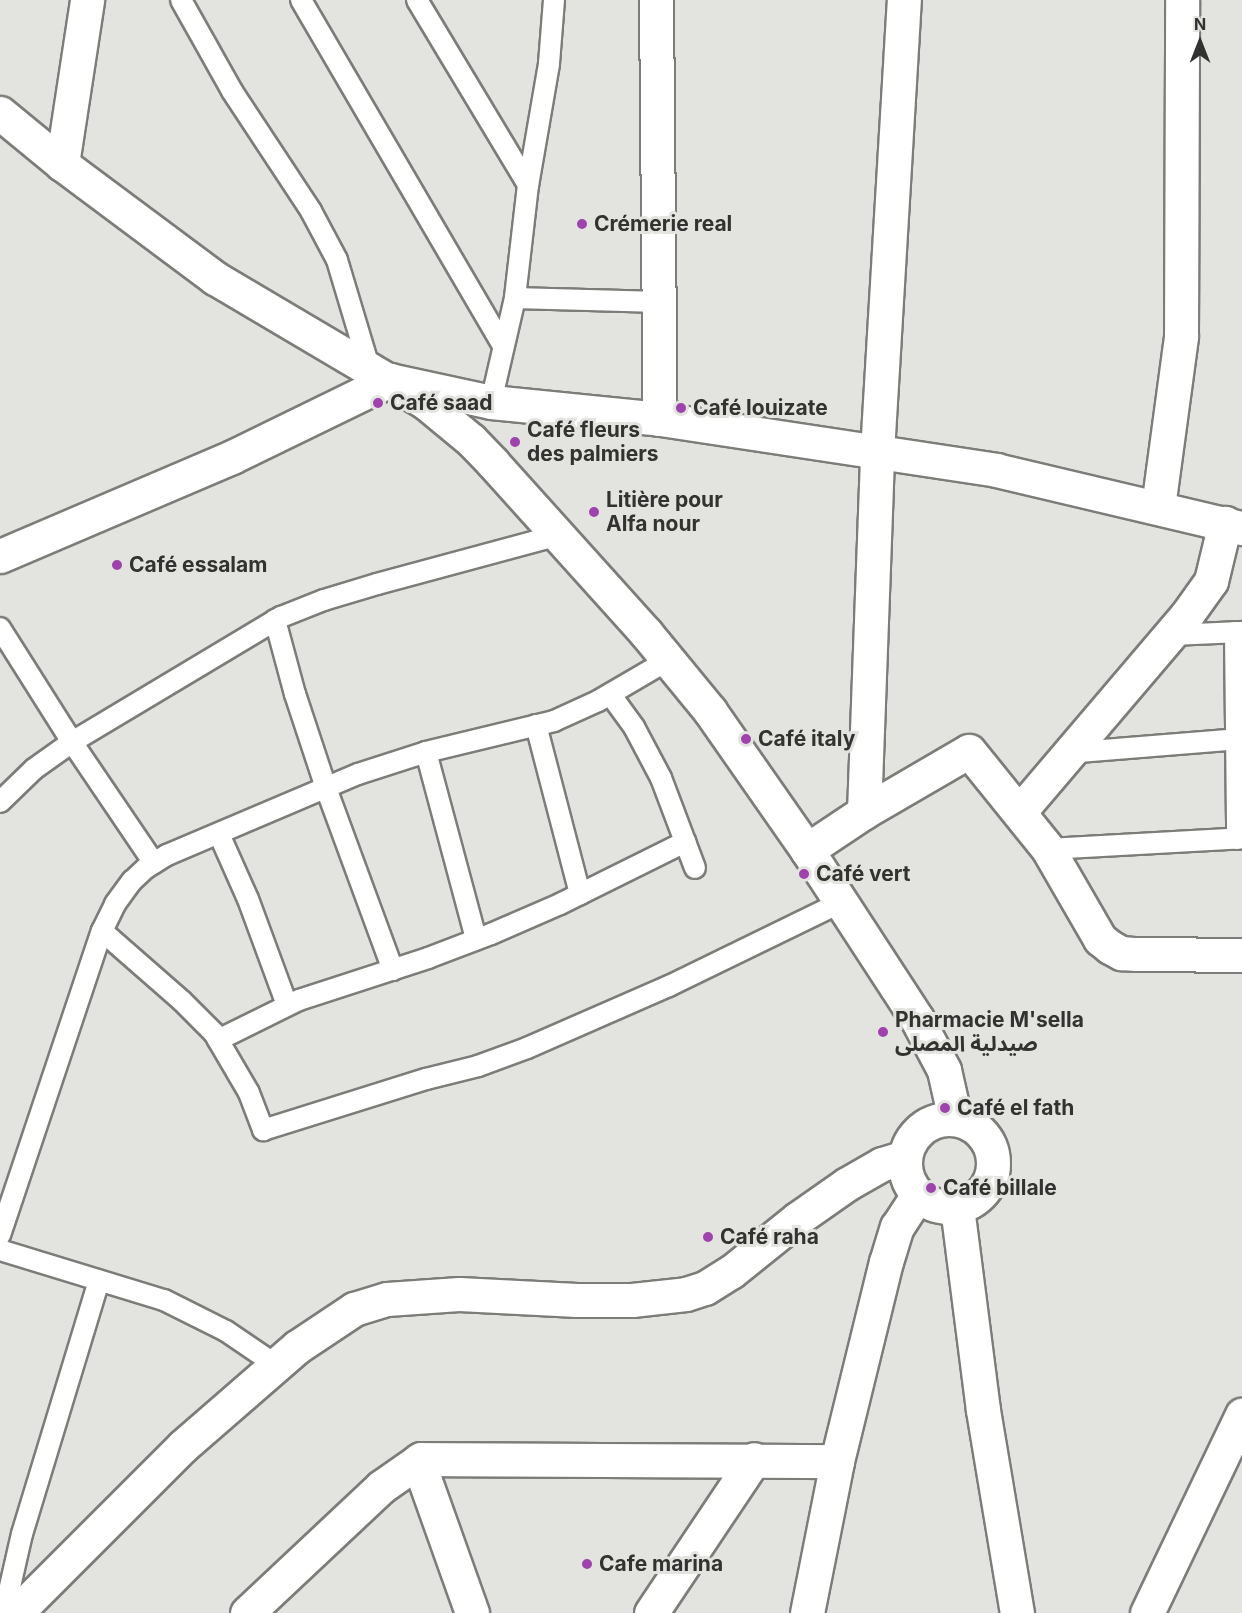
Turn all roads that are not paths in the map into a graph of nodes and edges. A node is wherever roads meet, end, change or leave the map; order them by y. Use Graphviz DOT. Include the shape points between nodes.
graph roads {
  1 [pos="87,0"];
  2 [pos="181,0"];
  3 [pos="301,0"];
  4 [pos="417,0"];
  5 [pos="539,0"];
  6 [pos="555,0"];
  7 [pos="656,0"];
  8 [pos="904,0"];
  9 [pos="1182,0"];
  10 [pos="553,23"];
  11 [pos="0,113"];
  12 [pos="62,164"];
  13 [pos="528,185"];
  14 [pos="514,298"];
  15 [pos="660,302"];
  16 [pos="503,346"];
  17 [pos="380,373"];
  18 [pos="491,402"];
  19 [pos="660,419"];
  20 [pos="877,452"];
  21 [pos="1158,507"];
  22 [pos="1233,525"];
  23 [pos="559,535"];
  24 [pos="0,556"];
  25 [pos="274,620"];
  26 [pos="0,628"];
  27 [pos="1239,632"];
  28 [pos="1170,634"];
  29 [pos="668,660"];
  30 [pos="610,694"];
  31 [pos="536,725"];
  32 [pos="1239,739"];
  33 [pos="72,742"];
  34 [pos="426,752"];
  35 [pos="1067,753"];
  36 [pos="326,788"];
  37 [pos="0,802"];
  38 [pos="1020,811"];
  39 [pos="864,812"];
  40 [pos="219,834"];
  41 [pos="1239,838"];
  42 [pos="685,842"];
  43 [pos="1048,849"];
  44 [pos="807,850"];
  45 [pos="154,863"];
  46 [pos="695,868"];
  47 [pos="580,894"];
  48 [pos="841,902"];
  49 [pos="102,931"];
  50 [pos="476,939"];
  51 [pos="1242,955"];
  52 [pos="393,970"];
  53 [pos="287,1005"];
  54 [pos="218,1040"];
  55 [pos="956,1119"];
  56 [pos="905,1157"];
  57 [pos="918,1195"];
  58 [pos="957,1207"];
  59 [pos="0,1234"];
  60 [pos="0,1250"];
  61 [pos="99,1280"];
  62 [pos="276,1365"];
  63 [pos="1242,1415"];
  64 [pos="754,1459"];
  65 [pos="418,1461"];
  66 [pos="837,1461"];
  67 [pos="4,1613"];
  68 [pos="16,1613"];
  69 [pos="247,1613"];
  70 [pos="472,1613"];
  71 [pos="651,1613"];
  72 [pos="807,1613"];
  73 [pos="1017,1613"];
  74 [pos="1147,1613"];
  1 -- 12 [label="street"];
  2 -- 17 [label="lane" via="232,91 311,211 337,260"];
  3 -- 16 [label="lane"];
  4 -- 13 [label="lane"];
  5 -- 10 [label="lane"];
  6 -- 10 [label="lane"];
  7 -- 15 [label="street"];
  8 -- 20 [label="street"];
  9 -- 21 [label="street" via="1181,336"];
  10 -- 13 [label="lane"];
  11 -- 12 [label="street"];
  12 -- 17 [label="street" via="215,278"];
  13 -- 14 [label="lane"];
  14 -- 15 [label="lane"];
  14 -- 16 [label="lane"];
  15 -- 19 [label="street"];
  16 -- 18 [label="lane"];
  17 -- 18 [label="street"];
  17 -- 23 [label="street" via="471,440"];
  17 -- 24 [label="street" via="232,457"];
  18 -- 19 [label="street"];
  19 -- 20 [label="street"];
  20 -- 21 [label="street" via="996,470"];
  20 -- 39 [label="street"];
  21 -- 22 [label="street"];
  22 -- 28 [label="street" via="1211,581"];
  23 -- 25 [label="lane" via="324,600"];
  23 -- 29 [label="street"];
  25 -- 33 [label="lane"];
  25 -- 36 [label="lane"];
  26 -- 33 [label="lane"];
  27 -- 28 [label="lane"];
  27 -- 32 [label="lane"];
  28 -- 35 [label="street"];
  29 -- 30 [label="lane"];
  29 -- 44 [label="street" via="710,711"];
  30 -- 31 [label="lane" via="554,721"];
  30 -- 42 [label="lane" via="648,752"];
  31 -- 34 [label="lane"];
  31 -- 47 [label="lane"];
  32 -- 35 [label="lane"];
  32 -- 41 [label="lane"];
  33 -- 37 [label="lane" via="34,769"];
  33 -- 45 [label="lane"];
  34 -- 36 [label="lane"];
  34 -- 50 [label="lane"];
  35 -- 38 [label="street"];
  36 -- 40 [label="lane"];
  36 -- 52 [label="lane"];
  38 -- 39 [label="street" via="969,751"];
  38 -- 43 [label="street"];
  39 -- 44 [label="street"];
  40 -- 45 [label="lane"];
  40 -- 53 [label="lane" via="248,898"];
  41 -- 43 [label="lane"];
  42 -- 46 [label="lane"];
  42 -- 47 [label="lane"];
  43 -- 51 [label="street" via="1100,939 1110,947 1121,953 1137,954"];
  44 -- 48 [label="street"];
  45 -- 49 [label="lane" via="132,881"];
  47 -- 50 [label="lane"];
  48 -- 54 [label="lane" via="669,986 527,1048 263,1130 249,1094"];
  48 -- 55 [label="street" via="930,1041 944,1070"];
  49 -- 54 [label="lane" via="205,1023"];
  49 -- 59 [label="lane"];
  50 -- 52 [label="lane"];
  52 -- 53 [label="lane"];
  53 -- 54 [label="lane"];
  55 -- 56 [label="street" via="941,1119 917,1132"];
  55 -- 58 [label="street" via="980,1131 993,1156 989,1182 981,1194"];
  56 -- 57 [label="street" via="910,1184"];
  56 -- 62 [label="street" via="882,1164 847,1184 796,1219 732,1272 705,1288 632,1300 459,1294 387,1299 341,1316"];
  57 -- 58 [label="street" via="930,1203"];
  57 -- 66 [label="street" via="903,1215 892,1241"];
  58 -- 73 [label="street" via="983,1410"];
  60 -- 61 [label="lane"];
  61 -- 62 [label="lane" via="188,1311"];
  61 -- 67 [label="lane" via="22,1534"];
  62 -- 68 [label="street" via="183,1446"];
  63 -- 74 [label="street"];
  64 -- 65 [label="street"];
  64 -- 66 [label="street"];
  64 -- 71 [label="street"];
  65 -- 69 [label="street" via="381,1487"];
  65 -- 70 [label="street"];
  66 -- 72 [label="street"];
}
